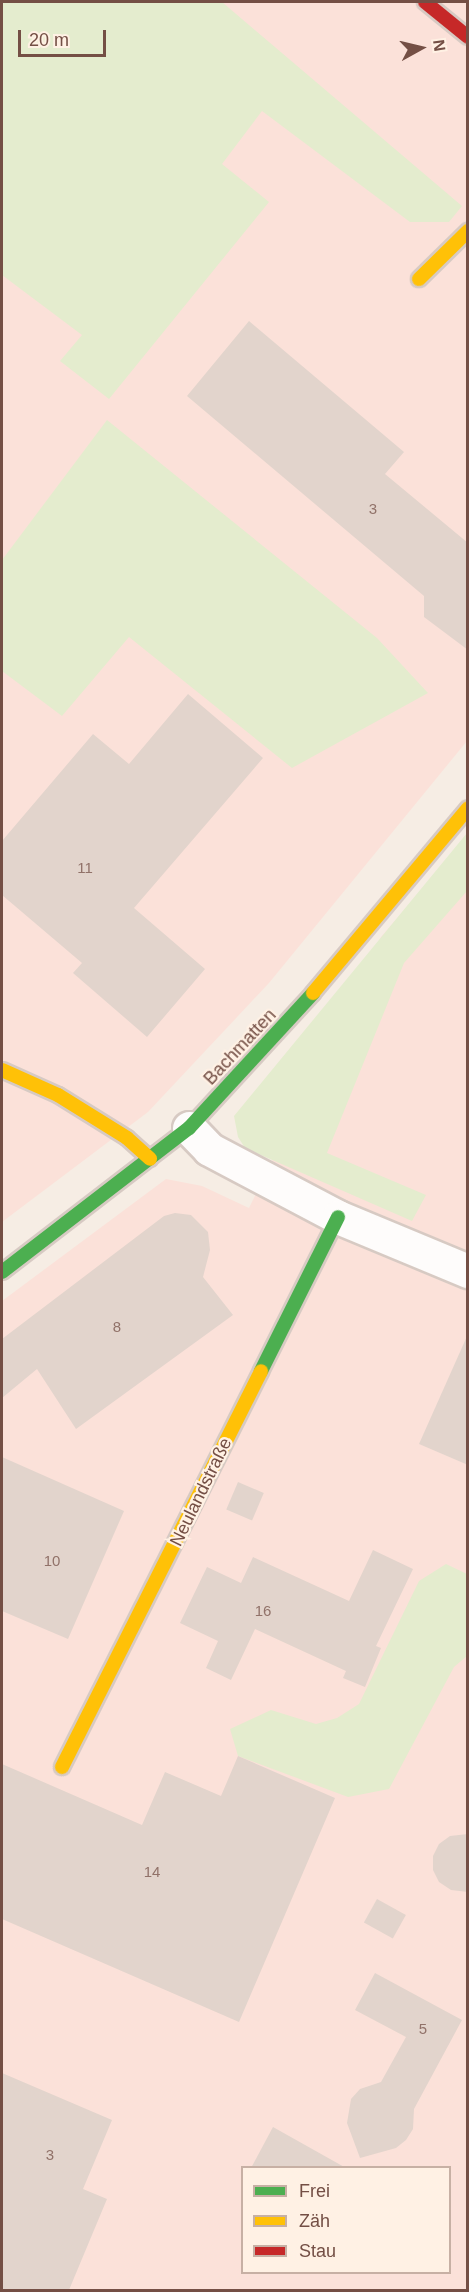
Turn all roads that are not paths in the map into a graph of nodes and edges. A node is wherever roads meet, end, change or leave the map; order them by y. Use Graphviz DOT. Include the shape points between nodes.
graph roads {
  1 [pos="425,2"];
  2 [pos="468,37"];
  3 [pos="468,231"];
  4 [pos="419,279"];
  5 [pos="468,807"];
  6 [pos="2,1070"];
  7 [pos="189,1128"];
  8 [pos="150,1160"];
  9 [pos="338,1217"];
  10 [pos="468,1271"];
  11 [pos="2,1272"];
  12 [pos="63,1767"];
  1 -- 2 [label="street"];
  3 -- 4 [label="street"];
  5 -- 7 [label="street, Bachmatten" via="285,1027"];
  6 -- 8 [label="street" via="58,1095 127,1138"];
  7 -- 8 [label="street, Bachmatten"];
  7 -- 9 [label="street" via="209,1149"];
  8 -- 11 [label="street, Bachmatten"];
  9 -- 10 [label="street"];
  9 -- 12 [label="street, Neulandstraße"];
}
